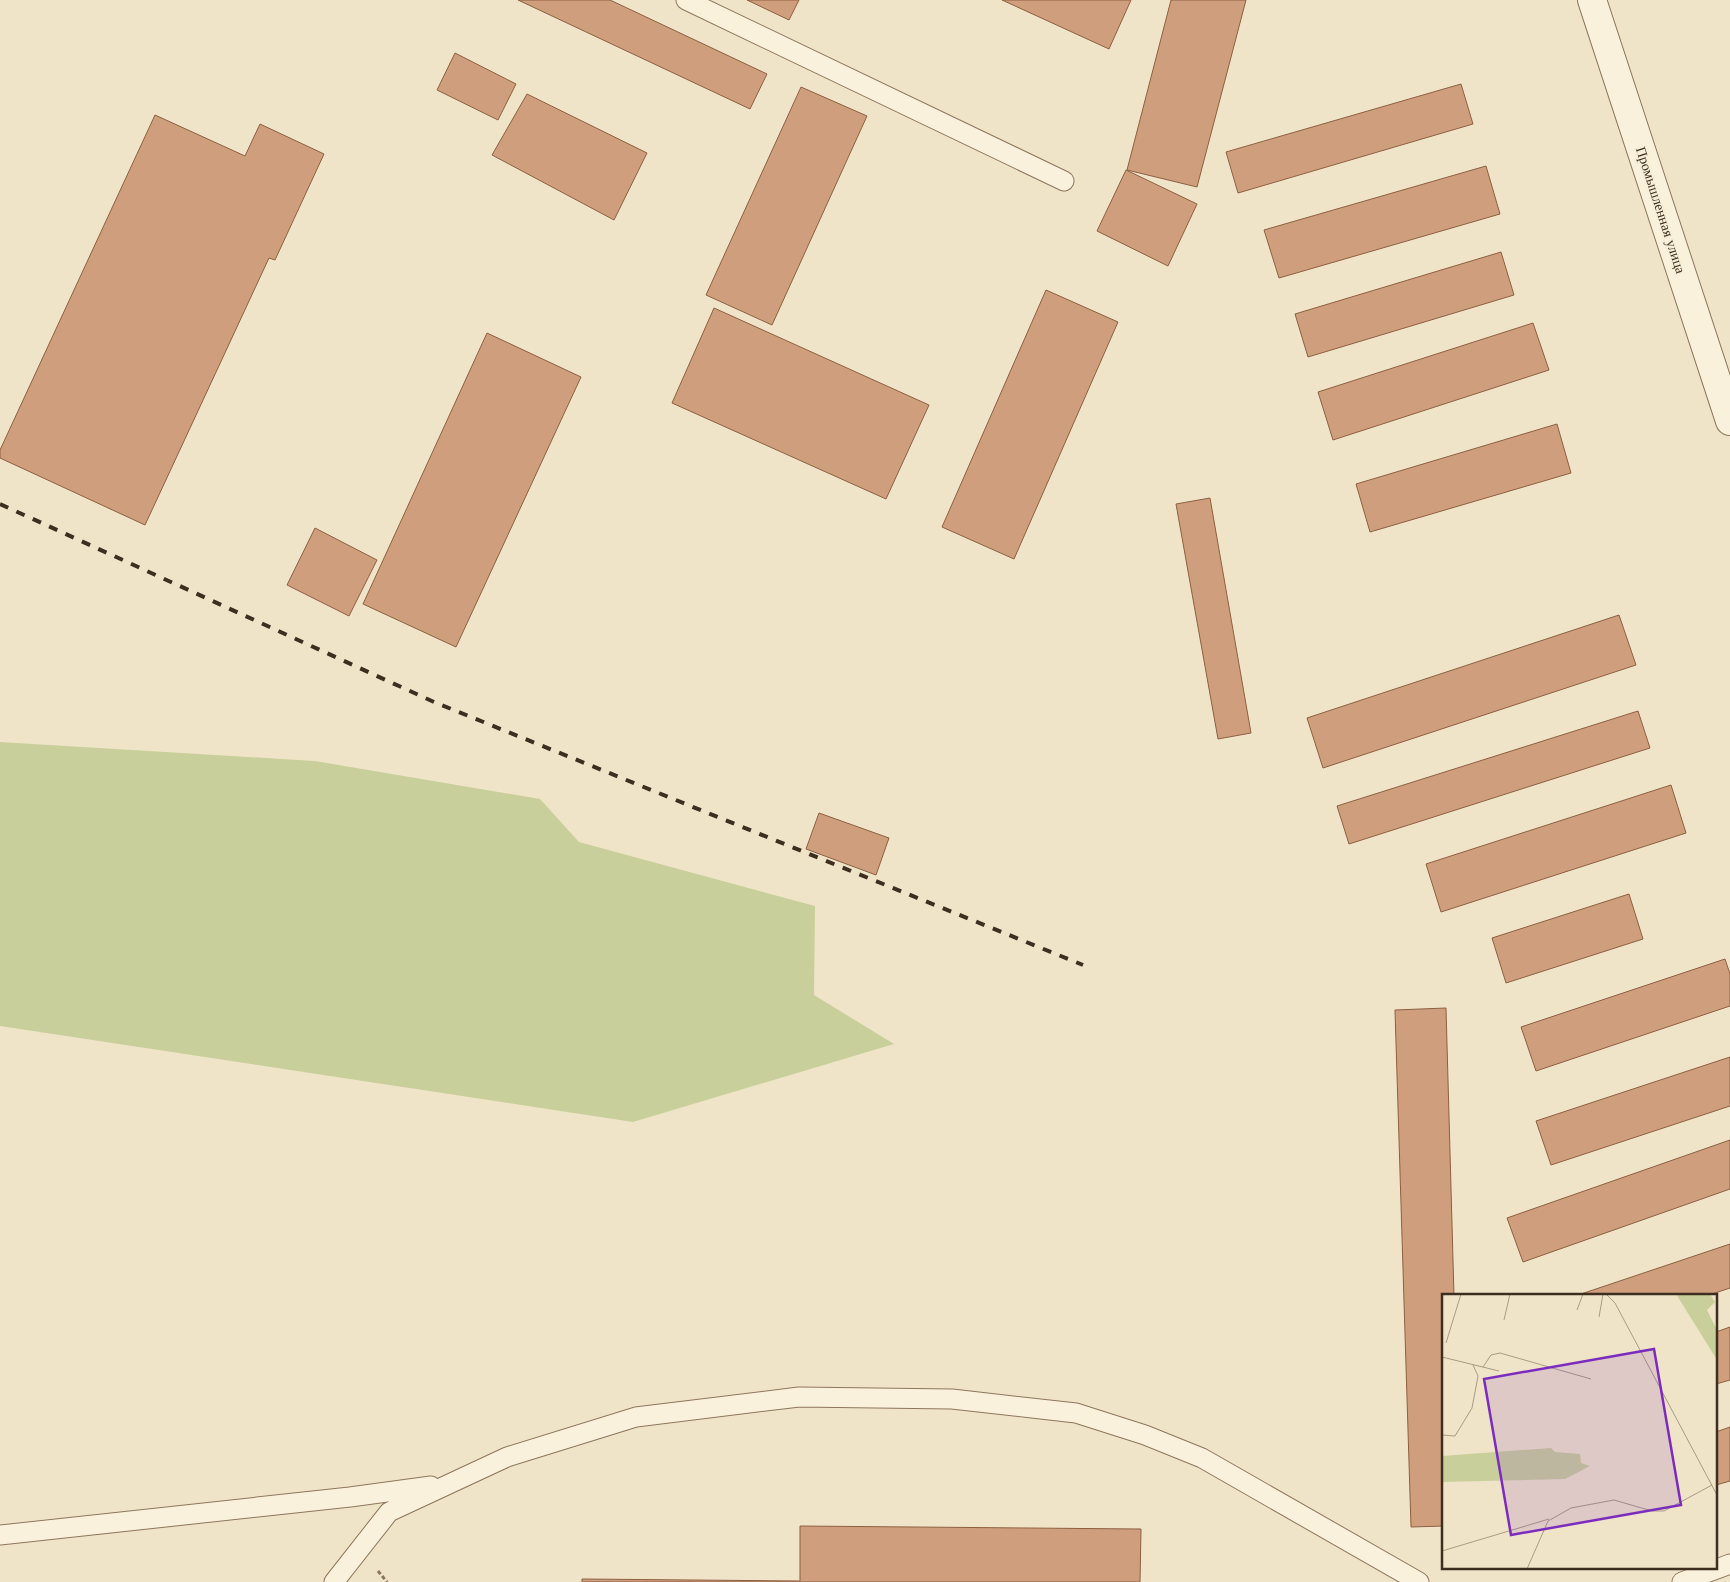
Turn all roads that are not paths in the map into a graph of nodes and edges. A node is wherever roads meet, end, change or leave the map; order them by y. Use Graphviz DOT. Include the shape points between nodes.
graph roads {
  1 [pos="686,0"];
  2 [pos="1592,0"];
  3 [pos="1064,181"];
  4 [pos="1730,421"];
  5 [pos="451,1483"];
  6 [pos="0,1535"];
  7 [pos="1730,1564"];
  8 [pos="1718,1568"];
  9 [pos="1714,1570"];
  10 [pos="334,1582"];
  11 [pos="1418,1582"];
  12 [pos="1682,1582"];
  1 -- 3 [label="lane"];
  2 -- 4 [label="street, Промышленная улица"];
  5 -- 6 [label="lane"];
  5 -- 10 [label="lane" via="389,1512"];
  5 -- 11 [label="lane" via="507,1457 636,1416 799,1398 952,1399 1076,1413 1145,1435 1202,1458"];
  7 -- 8 [label="lane"];
  9 -- 12 [label="lane"];
}
